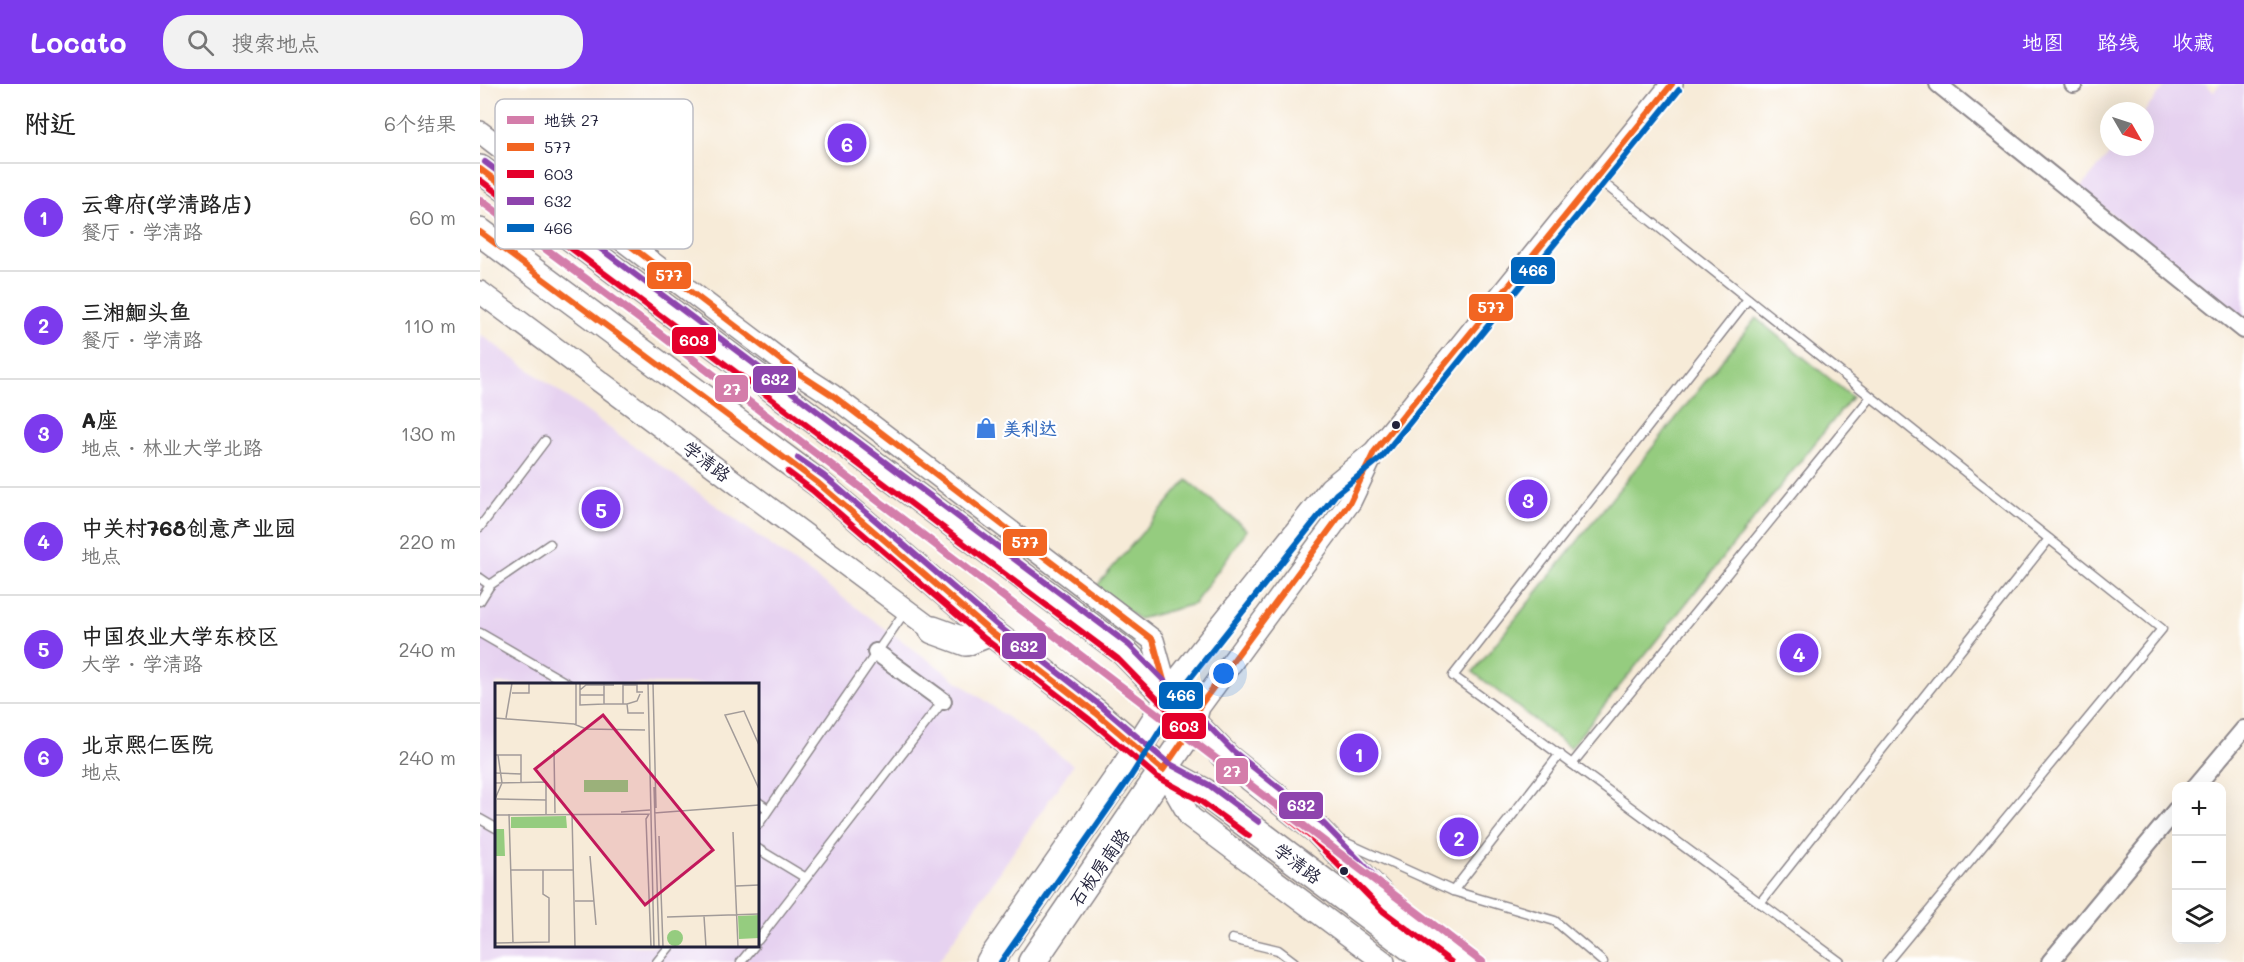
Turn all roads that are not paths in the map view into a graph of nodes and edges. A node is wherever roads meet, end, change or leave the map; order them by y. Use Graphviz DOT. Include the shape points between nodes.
graph roads {
  1 [pos="1938,84"];
  2 [pos="1664,87"];
  3 [pos="480,132"];
  4 [pos="495,143"];
  5 [pos="480,169"];
  6 [pos="1596,177"];
  7 [pos="495,180"];
  8 [pos="480,232"];
  9 [pos="495,243"];
  10 [pos="503,249"];
  11 [pos="588,249"];
  12 [pos="635,249"];
  13 [pos="480,292"];
  14 [pos="1748,299"];
  15 [pos="2244,330"];
  16 [pos="1871,397"];
  17 [pos="545,441"];
  18 [pos="1374,452"];
  19 [pos="480,527"];
  20 [pos="2049,539"];
  21 [pos="550,544"];
  22 [pos="480,578"];
  23 [pos="490,585"];
  24 [pos="480,601"];
  25 [pos="907,610"];
  26 [pos="933,630"];
  27 [pos="991,632"];
  28 [pos="480,633"];
  29 [pos="876,652"];
  30 [pos="566,683"];
  31 [pos="1169,699"];
  32 [pos="943,701"];
  33 [pos="1194,724"];
  34 [pos="2244,729"];
  35 [pos="1137,746"];
  36 [pos="1560,754"];
  37 [pos="1572,764"];
  38 [pos="1162,770"];
  39 [pos="2199,782"];
  40 [pos="759,803"];
  41 [pos="768,809"];
  42 [pos="2172,815"];
  43 [pos="480,819"];
  44 [pos="759,823"];
  45 [pos="495,827"];
  46 [pos="1317,830"];
  47 [pos="759,850"];
  48 [pos="806,878"];
  49 [pos="1453,891"];
  50 [pos="1760,903"];
  51 [pos="759,939"];
  52 [pos="1232,939"];
  53 [pos="668,947"];
  54 [pos="752,947"];
  55 [pos="657,962"];
  56 [pos="741,962"];
  57 [pos="990,962"];
  58 [pos="1032,962"];
  59 [pos="1294,962"];
  60 [pos="1384,962"];
  61 [pos="1430,962"];
  62 [pos="1466,962"];
  63 [pos="1604,962"];
  64 [pos="1840,962"];
  65 [pos="1887,962"];
  66 [pos="2050,962"];
  1 -- 15 [label="street"];
  2 -- 6 [label="street"];
  3 -- 4 [label="street, 学清路"];
  5 -- 7 [label="main road, 学清路"];
  6 -- 14 [label="lane"];
  6 -- 18 [label="street"];
  8 -- 9 [label="main road, 学清路"];
  10 -- 27 [label="main road, 学清路" via="818,483"];
  11 -- 31 [label="main road, 学清路" via="1124,652"];
  12 -- 31 [label="street, 学清路" via="1153,640"];
  13 -- 25 [label="street, 学清路"];
  14 -- 16 [label="lane"];
  14 -- 36 [label="lane" via="1453,676"];
  16 -- 20 [label="lane"];
  16 -- 37 [label="lane"];
  17 -- 19 [label="lane"];
  18 -- 31 [label="street" via="1330,488 1180,676"];
  18 -- 33 [label="street" via="1350,502 1199,707"];
  20 -- 50 [label="lane"];
  20 -- 65 [label="lane" via="2162,628"];
  21 -- 23 [label="lane"];
  22 -- 23 [label="lane"];
  23 -- 24 [label="lane"];
  25 -- 26 [label="street, 学清路"];
  25 -- 29 [label="lane"];
  26 -- 27 [label="main road" via="966,642"];
  27 -- 35 [label="main road, 学清路"];
  28 -- 30 [label="lane"];
  29 -- 32 [label="street"];
  29 -- 41 [label="lane"];
  31 -- 33 [label="main road, 学清路"];
  31 -- 35 [label="main road, 石板房南路"];
  32 -- 48 [label="lane"];
  33 -- 38 [label="main road, 石板房南路"];
  33 -- 46 [label="main road, 学清路" via="1227,758"];
  34 -- 39 [label="street"];
  35 -- 38 [label="main road, 学清路"];
  35 -- 57 [label="main road, 石板房南路"];
  36 -- 37 [label="lane"];
  36 -- 49 [label="lane"];
  37 -- 50 [label="lane"];
  38 -- 58 [label="main road, 石板房南路"];
  38 -- 60 [label="street, 学清路" via="1190,817"];
  38 -- 61 [label="main road, 学清路" via="1204,792"];
  40 -- 41 [label="lane"];
  41 -- 44 [label="lane"];
  42 -- 66 [label="street"];
  43 -- 45 [label="lane"];
  46 -- 49 [label="lane, 学清路"];
  46 -- 62 [label="main road, 学清路" via="1389,904"];
  47 -- 48 [label="lane"];
  48 -- 51 [label="lane"];
  49 -- 63 [label="lane, 学清路" via="1555,921"];
  50 -- 64 [label="lane"];
  52 -- 59 [label="lane" via="1278,950"];
  53 -- 55 [label="lane"];
  54 -- 56 [label="lane"];
}
